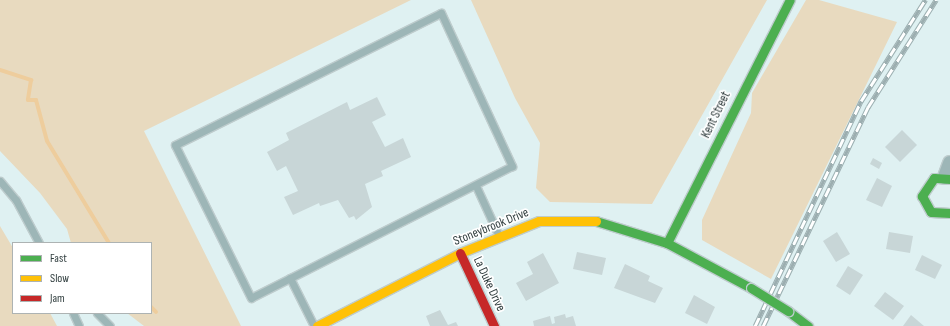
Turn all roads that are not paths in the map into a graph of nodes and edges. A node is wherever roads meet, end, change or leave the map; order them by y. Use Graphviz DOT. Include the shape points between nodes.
graph roads {
  1 [pos="790,0"];
  2 [pos="950,163"];
  3 [pos="947,178"];
  4 [pos="0,181"];
  5 [pos="476,186"];
  6 [pos="950,213"];
  7 [pos="499,236"];
  8 [pos="38,242"];
  9 [pos="667,243"];
  10 [pos="460,253"];
  11 [pos="290,278"];
  12 [pos="73,314"];
  13 [pos="98,314"];
  14 [pos="79,326"];
  15 [pos="110,326"];
  16 [pos="314,326"];
  17 [pos="317,326"];
  18 [pos="494,326"];
  19 [pos="808,326"];
  1 -- 9 [label="street, Kent Street"];
  2 -- 3 [label="street"];
  3 -- 6 [label="street" via="929,181 922,196 931,212"];
  4 -- 8 [label="lane" via="16,200"];
  5 -- 7 [label="lane"];
  5 -- 11 [label="lane"];
  5 -- 11 [label="lane" via="512,166 441,13 175,145 251,298"];
  7 -- 9 [label="street, Stoneybrook Drive" via="539,221 599,221"];
  7 -- 10 [label="street, Stoneybrook Drive"];
  9 -- 19 [label="street, Stoneybrook Drive, bridge" via="751,288"];
  10 -- 17 [label="street, Stoneybrook Drive"];
  10 -- 18 [label="street, La Duke Drive"];
  11 -- 16 [label="lane"];
  12 -- 14 [label="lane"];
  13 -- 15 [label="lane"];
}
